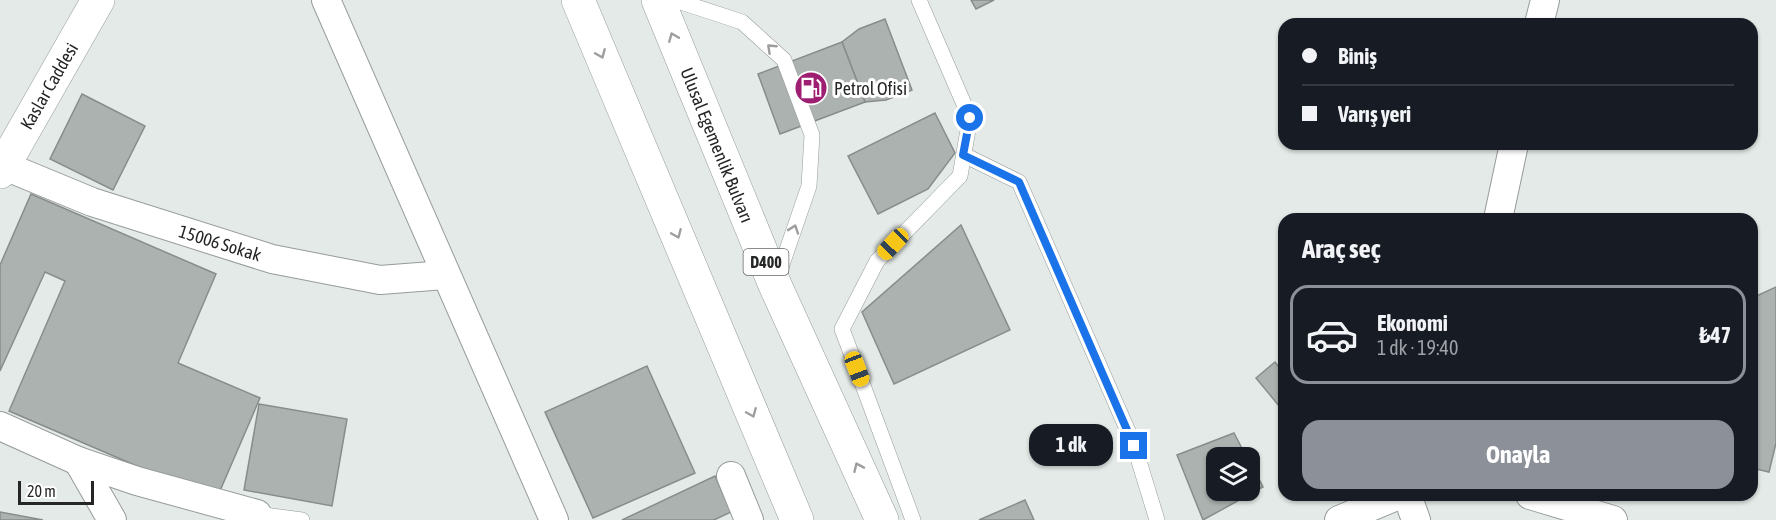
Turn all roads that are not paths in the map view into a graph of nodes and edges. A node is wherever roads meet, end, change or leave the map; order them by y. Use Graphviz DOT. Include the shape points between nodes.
graph roads {
  1 [pos="98,0"];
  2 [pos="326,0"];
  3 [pos="578,0"];
  4 [pos="658,0"];
  5 [pos="675,0"];
  6 [pos="919,0"];
  7 [pos="1545,0"];
  8 [pos="1540,18"];
  9 [pos="1513,150"];
  10 [pos="963,155"];
  11 [pos="1,167"];
  12 [pos="1499,213"];
  13 [pos="445,275"];
  14 [pos="775,285"];
  15 [pos="0,426"];
  16 [pos="78,461"];
  17 [pos="731,476"];
  18 [pos="1385,501"];
  19 [pos="1409,501"];
  20 [pos="1550,501"];
  21 [pos="257,514"];
  22 [pos="112,520"];
  23 [pos="302,520"];
  24 [pos="554,520"];
  25 [pos="749,520"];
  26 [pos="797,520"];
  27 [pos="882,520"];
  28 [pos="914,520"];
  29 [pos="1157,520"];
  30 [pos="1339,520"];
  31 [pos="1416,520"];
  32 [pos="1613,520"];
  1 -- 11 [label="main road, Kaslar Caddesi"];
  2 -- 13 [label="street"];
  3 -- 26 [label="main road, one-way"];
  14 -- 4 [label="main road, Ulusal Egemenlik Bulvarı / D400, one-way"];
  14 -- 5 [label="lane, one-way" via="809,186 812,135 784,60 742,22"];
  6 -- 10 [label="lane" via="970,118"];
  7 -- 8 [label="street"];
  9 -- 12 [label="street"];
  10 -- 28 [label="lane" via="960,176 877,261 842,329"];
  10 -- 29 [label="lane" via="1019,182 1134,446"];
  11 -- 13 [label="street, 15006 Sokak" via="92,202 272,260 380,280"];
  13 -- 24 [label="street"];
  27 -- 14 [label="main road, Ulusal Egemenlik Bulvarı / D400, one-way"];
  15 -- 16 [label="street"];
  16 -- 21 [label="street"];
  16 -- 22 [label="street"];
  17 -- 25 [label="street"];
  18 -- 30 [label="street"];
  19 -- 31 [label="street"];
  20 -- 32 [label="street"];
  21 -- 23 [label="lane"];
}
